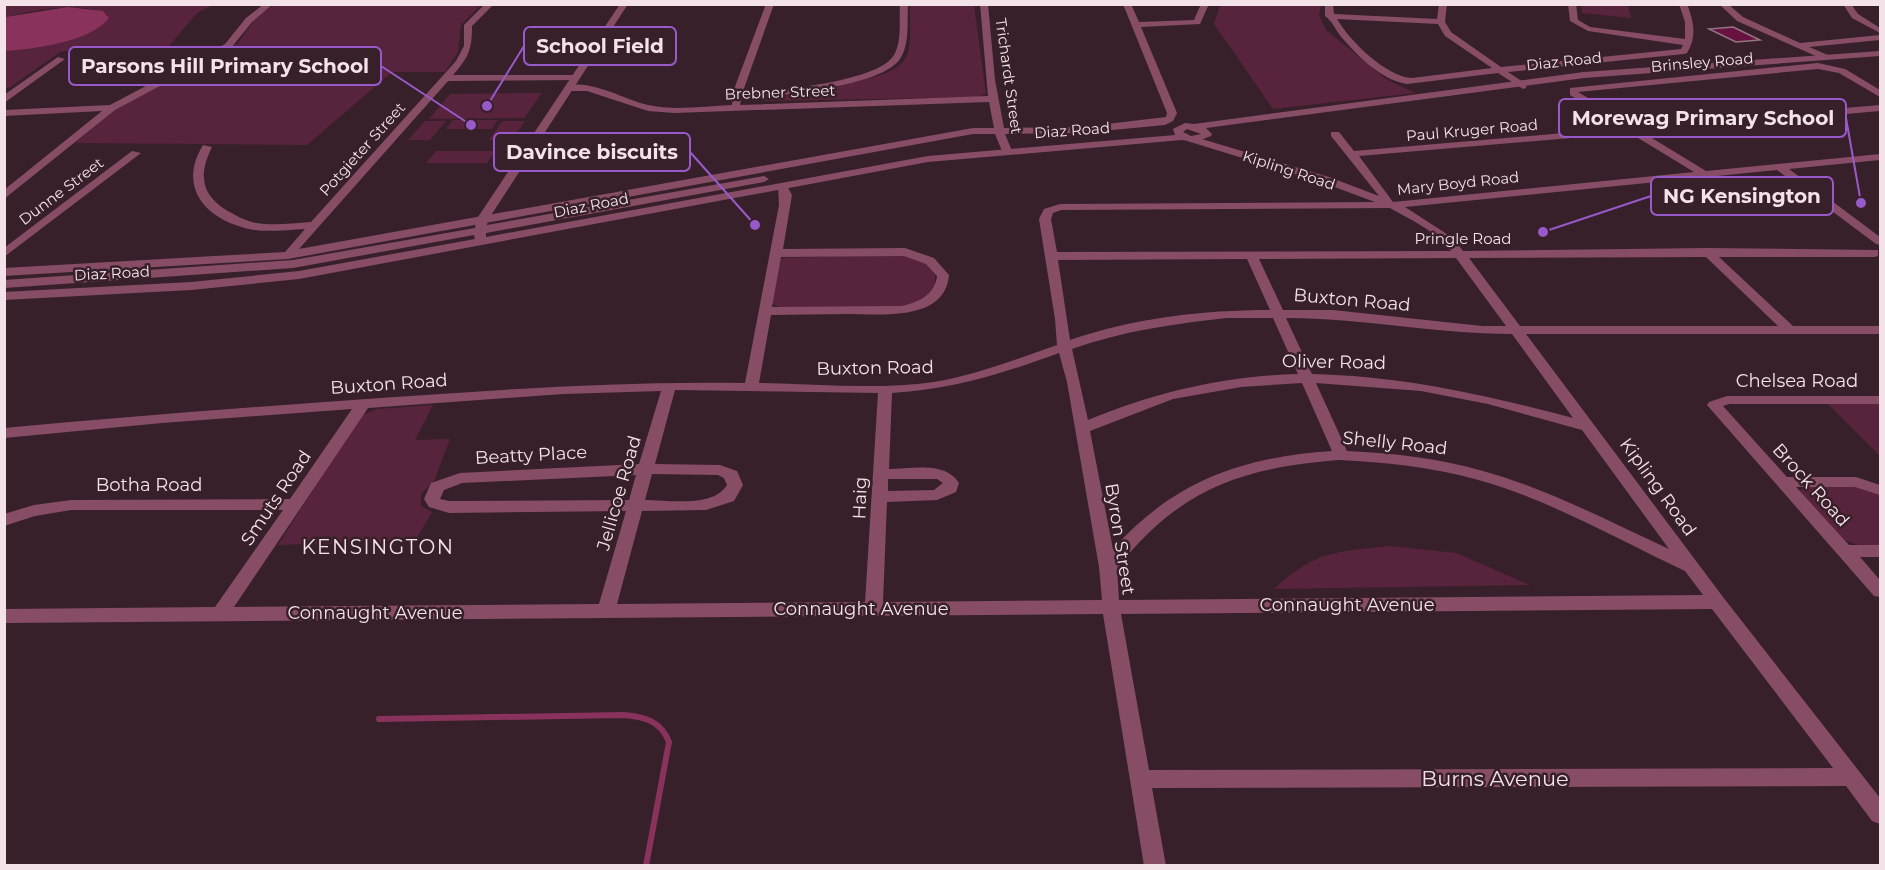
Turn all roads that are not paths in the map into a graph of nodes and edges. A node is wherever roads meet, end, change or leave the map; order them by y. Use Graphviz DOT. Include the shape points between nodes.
graph roads {
  1 [pos="269,4"];
  2 [pos="490,4"];
  3 [pos="624,4"];
  4 [pos="770,4"];
  5 [pos="904,4"];
  6 [pos="984,4"];
  7 [pos="1127,4"];
  8 [pos="1205,4"];
  9 [pos="1329,4"];
  10 [pos="1443,4"];
  11 [pos="1572,4"];
  12 [pos="1683,4"];
  13 [pos="1847,4"];
  14 [pos="1722,5"];
  15 [pos="1329,16"];
  16 [pos="1441,22"];
  17 [pos="1135,25"];
  18 [pos="1881,31"];
  19 [pos="1881,38"];
  20 [pos="1689,42"];
  21 [pos="1796,45"];
  22 [pos="1881,54"];
  23 [pos="1825,57"];
  24 [pos="61,58"];
  25 [pos="1497,69"];
  26 [pos="446,78"];
  27 [pos="572,83"];
  28 [pos="1520,84"];
  29 [pos="1881,94"];
  30 [pos="737,97"];
  31 [pos="994,99"];
  32 [pos="4,100"];
  33 [pos="112,108"];
  34 [pos="735,108"];
  35 [pos="1881,108"];
  36 [pos="4,113"];
  37 [pos="1195,127"];
  38 [pos="1634,130"];
  39 [pos="1185,134"];
  40 [pos="1335,134"];
  41 [pos="1208,136"];
  42 [pos="1003,142"];
  43 [pos="207,147"];
  44 [pos="1224,148"];
  45 [pos="136,153"];
  46 [pos="1352,154"];
  47 [pos="1881,157"];
  48 [pos="1779,167"];
  49 [pos="1704,174"];
  50 [pos="1330,183"];
  51 [pos="782,186"];
  52 [pos="4,196"];
  53 [pos="1391,204"];
  54 [pos="1327,205"];
  55 [pos="1045,219"];
  56 [pos="314,225"];
  57 [pos="480,231"];
  58 [pos="1877,248"];
  59 [pos="1460,252"];
  60 [pos="1707,252"];
  61 [pos="777,253"];
  62 [pos="4,254"];
  63 [pos="1251,254"];
  64 [pos="288,255"];
  65 [pos="1053,256"];
  66 [pos="4,272"];
  67 [pos="4,284"];
  68 [pos="4,296"];
  69 [pos="764,311"];
  70 [pos="1277,312"];
  71 [pos="1789,329"];
  72 [pos="1518,330"];
  73 [pos="1881,330"];
  74 [pos="1064,345"];
  75 [pos="1307,378"];
  76 [pos="669,386"];
  77 [pos="751,386"];
  78 [pos="885,389"];
  79 [pos="1881,400"];
  80 [pos="364,403"];
  81 [pos="1714,405"];
  82 [pos="1589,427"];
  83 [pos="1080,429"];
  84 [pos="4,433"];
  85 [pos="1341,455"];
  86 [pos="646,469"];
  87 [pos="880,474"];
  88 [pos="1782,483"];
  89 [pos="1881,490"];
  90 [pos="880,497"];
  91 [pos="295,504"];
  92 [pos="637,506"];
  93 [pos="4,520"];
  94 [pos="1845,551"];
  95 [pos="1881,551"];
  96 [pos="1108,567"];
  97 [pos="1693,568"];
  98 [pos="1881,591"];
  99 [pos="1717,602"];
  100 [pos="1111,607"];
  101 [pos="874,609"];
  102 [pos="606,611"];
  103 [pos="220,614"];
  104 [pos="4,616"];
  105 [pos="1851,777"];
  106 [pos="1139,779"];
  107 [pos="1881,814"];
  108 [pos="1155,866"];
  1 -- 33 [label="street" via="249,20 228,46"];
  2 -- 26 [label="street, Potgieter Street" via="470,22 463,58"];
  3 -- 27 [label="street"];
  4 -- 30 [label="street"];
  5 -- 30 [label="street" via="896,59 879,71 846,81"];
  6 -- 31 [label="street, Trichardt Street"];
  7 -- 17 [label="street"];
  8 -- 17 [label="street" via="1197,22"];
  9 -- 15 [label="street"];
  10 -- 16 [label="street"];
  11 -- 20 [label="street" via="1574,21 1588,29"];
  12 -- 20 [label="street" via="1690,25"];
  13 -- 18 [label="street" via="1855,16"];
  14 -- 21 [label="street" via="1740,19"];
  15 -- 16 [label="street"];
  15 -- 25 [label="street, Diaz Road" via="1372,60 1401,80 1419,81"];
  16 -- 25 [label="street" via="1448,34"];
  17 -- 42 [label="street, Diaz Road" via="1172,113 1170,119"];
  19 -- 21 [label="street"];
  20 -- 25 [label="street, Diaz Road" via="1681,51"];
  21 -- 23 [label="street"];
  22 -- 23 [label="street, Diaz Road"];
  23 -- 28 [label="street, Diaz Road"];
  24 -- 32 [label="street"];
  25 -- 28 [label="street"];
  26 -- 27 [label="street, Brebner Street"];
  26 -- 56 [label="street, Potgieter Street"];
  27 -- 34 [label="street, Brebner Street" via="648,108"];
  27 -- 57 [label="street"];
  28 -- 37 [label="street, Diaz Road"];
  28 -- 41 [label="street, Diaz Road"];
  29 -- 38 [label="street, Brinsley Road" via="1835,68 1818,66 1581,88 1572,92"];
  30 -- 34 [label="street"];
  31 -- 34 [label="street, Brebner Street"];
  31 -- 42 [label="street, Trichardt Street"];
  33 -- 36 [label="street"];
  33 -- 52 [label="street"];
  35 -- 38 [label="street, Paul Kruger Road"];
  37 -- 39 [label="street, Diaz Road"];
  37 -- 41 [label="street, Kipling Road"];
  38 -- 46 [label="street, Paul Kruger Road"];
  38 -- 49 [label="street"];
  39 -- 41 [label="street"];
  39 -- 42 [label="street, Diaz Road" via="1125,143"];
  39 -- 44 [label="street, Kipling Road"];
  40 -- 46 [label="street, Kipling Road"];
  41 -- 44 [label="street, Kipling Road"];
  42 -- 51 [label="street, Diaz Road"];
  42 -- 57 [label="street, Diaz Road" via="973,131"];
  43 -- 56 [label="street" via="196,168 196,177 209,204 253,226"];
  44 -- 50 [label="street, Kipling Road"];
  45 -- 62 [label="street, Dunne Street"];
  46 -- 53 [label="street, Kipling Road"];
  47 -- 48 [label="street, Mary Boyd Road"];
  48 -- 49 [label="street, Mary Boyd Road"];
  48 -- 58 [label="street, Pringle Road"];
  49 -- 53 [label="street, Mary Boyd Road"];
  50 -- 53 [label="street, Kipling Road"];
  50 -- 54 [label="street" via="1336,195"];
  51 -- 57 [label="street, Diaz Road"];
  51 -- 61 [label="street" via="786,195"];
  53 -- 54 [label="street, Mary Boyd Road"];
  53 -- 59 [label="street, Kipling Road" via="1438,231"];
  54 -- 55 [label="street, Mary Boyd Road" via="1060,207 1048,211"];
  55 -- 65 [label="street, Byron Street"];
  56 -- 64 [label="street, Potgieter Street"];
  57 -- 64 [label="street, Diaz Road"];
  57 -- 67 [label="street, Diaz Road" via="292,264"];
  57 -- 68 [label="street, Diaz Road" via="268,279"];
  58 -- 60 [label="street, Pringle Road"];
  59 -- 60 [label="street, Pringle Road"];
  59 -- 63 [label="street, Pringle Road"];
  59 -- 72 [label="street, Kipling Road"];
  60 -- 71 [label="street"];
  61 -- 69 [label="street"];
  61 -- 69 [label="street" via="905,252 930,261 943,275 944,282 933,298 912,308"];
  63 -- 65 [label="street, Pringle Road"];
  63 -- 70 [label="street"];
  64 -- 66 [label="street, Diaz Road"];
  65 -- 74 [label="street, Byron Street"];
  69 -- 77 [label="street"];
  70 -- 72 [label="street, Buxton Road" via="1333,314 1462,329"];
  70 -- 74 [label="street, Buxton Road" via="1160,322"];
  70 -- 75 [label="street"];
  71 -- 72 [label="street, Buxton Road"];
  71 -- 73 [label="street, Buxton Road"];
  72 -- 82 [label="street, Kipling Road"];
  74 -- 78 [label="street, Buxton Road" via="991,373 952,383"];
  74 -- 83 [label="street, Byron Street"];
  75 -- 82 [label="street, Oliver Road" via="1424,387"];
  75 -- 83 [label="street, Oliver Road" via="1243,383 1168,396"];
  75 -- 85 [label="street"];
  76 -- 77 [label="street, Buxton Road"];
  76 -- 80 [label="street, Buxton Road"];
  76 -- 86 [label="street, Jellicoe Road"];
  77 -- 78 [label="street, Buxton Road"];
  78 -- 87 [label="street, Haig"];
  79 -- 81 [label="street, Chelsea Road" via="1727,400"];
  80 -- 84 [label="street, Buxton Road"];
  80 -- 91 [label="street, Smuts Road"];
  81 -- 88 [label="street, Brock Road"];
  82 -- 97 [label="street, Kipling Road"];
  83 -- 96 [label="street, Byron Street"];
  85 -- 96 [label="street, Shelly Road" via="1268,464 1213,480 1165,508"];
  85 -- 97 [label="street, Shelly Road" via="1425,463 1489,478 1574,512"];
  86 -- 92 [label="street, Jellicoe Road"];
  86 -- 92 [label="street, Beatty Place" via="720,470 731,475 735,485 728,497 713,504"];
  86 -- 92 [label="street, Beatty Place" via="460,478 437,487 432,496 435,503 449,507"];
  87 -- 90 [label="street, Haig"];
  87 -- 90 [label="street" via="939,474 951,483 942,494"];
  88 -- 89 [label="street" via="1856,482"];
  88 -- 94 [label="street, Brock Road"];
  90 -- 101 [label="street, Haig"];
  91 -- 93 [label="street, Botha Road" via="70,505"];
  91 -- 103 [label="street, Smuts Road"];
  92 -- 102 [label="street, Jellicoe Road"];
  94 -- 95 [label="street"];
  94 -- 98 [label="street, Brock Road"];
  96 -- 100 [label="street, Byron Street"];
  97 -- 99 [label="street, Kipling Road"];
  99 -- 100 [label="street, Connaught Avenue"];
  99 -- 105 [label="street, Kipling Road"];
  100 -- 101 [label="street, Connaught Avenue"];
  100 -- 106 [label="street, Byron Street"];
  101 -- 102 [label="street, Connaught Avenue"];
  102 -- 103 [label="street, Connaught Avenue"];
  103 -- 104 [label="street, Connaught Avenue"];
  105 -- 106 [label="street, Burns Avenue"];
  105 -- 107 [label="street, Kipling Road"];
  106 -- 108 [label="street, Byron Street"];
}
